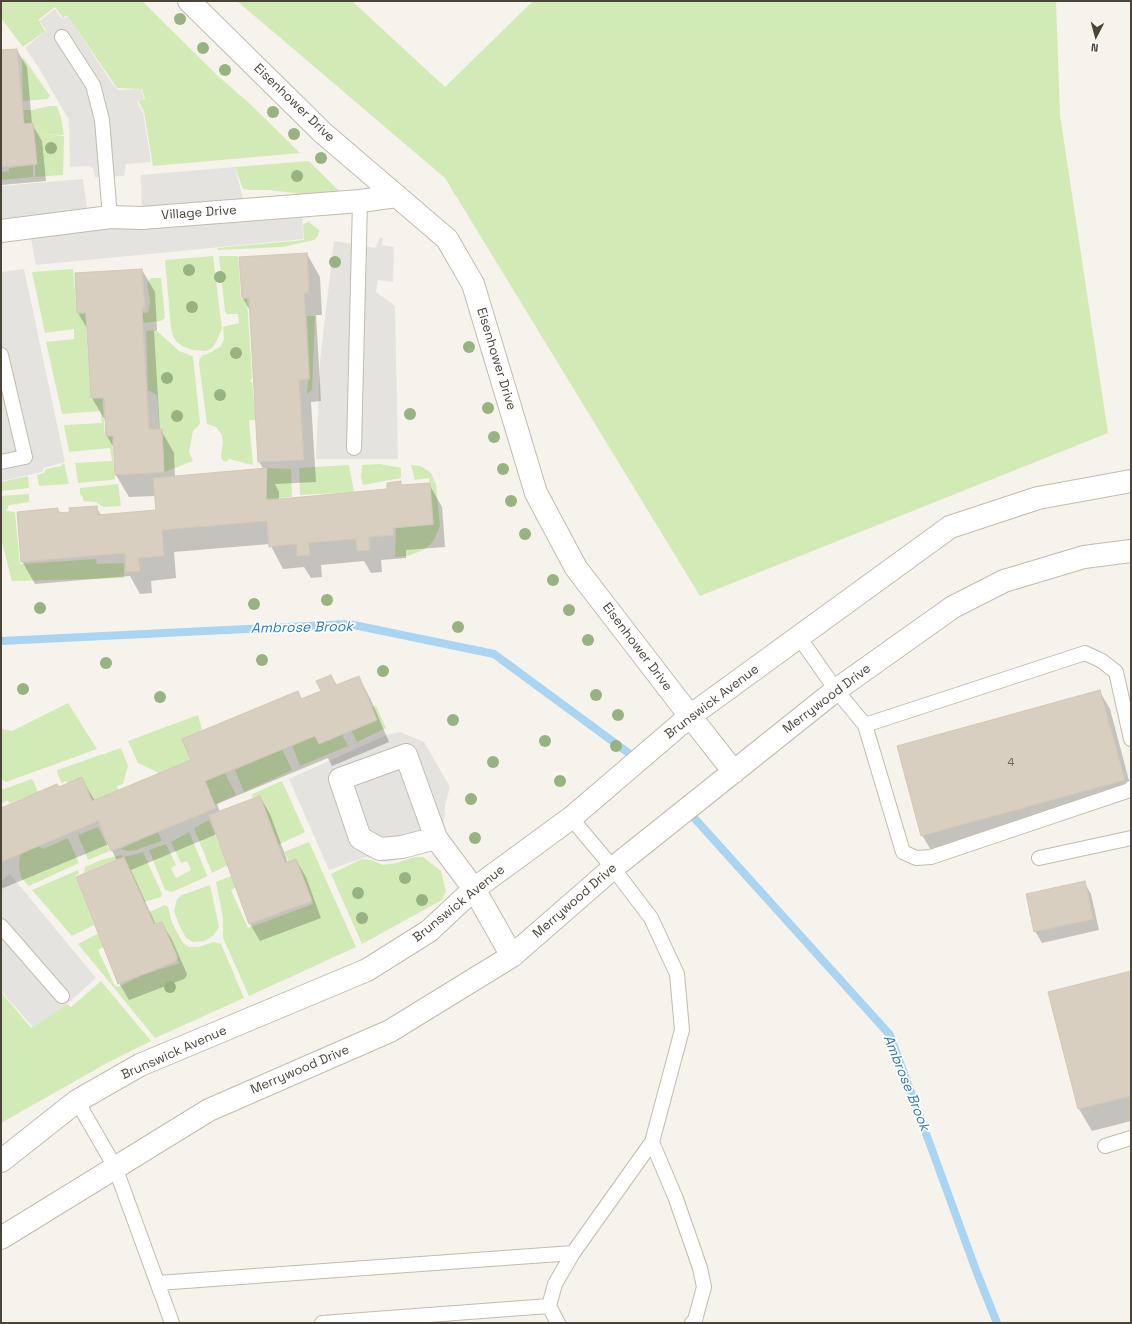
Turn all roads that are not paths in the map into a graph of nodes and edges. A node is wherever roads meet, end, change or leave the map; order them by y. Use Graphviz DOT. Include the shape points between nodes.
graph roads {
  1 [pos="189,1"];
  2 [pos="62,37"];
  3 [pos="397,196"];
  4 [pos="360,201"];
  5 [pos="110,217"];
  6 [pos="1,231"];
  7 [pos="1,355"];
  8 [pos="354,448"];
  9 [pos="1,462"];
  10 [pos="1131,481"];
  11 [pos="1131,552"];
  12 [pos="799,637"];
  13 [pos="836,690"];
  14 [pos="690,716"];
  15 [pos="865,725"];
  16 [pos="1131,739"];
  17 [pos="734,772"];
  18 [pos="1131,788"];
  19 [pos="570,818"];
  20 [pos="436,838"];
  21 [pos="1131,838"];
  22 [pos="1039,858"];
  23 [pos="612,868"];
  24 [pos="474,890"];
  25 [pos="1,926"];
  26 [pos="512,956"];
  27 [pos="62,996"];
  28 [pos="77,1101"];
  29 [pos="1131,1138"];
  30 [pos="652,1142"];
  31 [pos="1105,1146"];
  32 [pos="1,1161"];
  33 [pos="115,1167"];
  34 [pos="1,1238"];
  35 [pos="573,1253"];
  36 [pos="158,1283"];
  37 [pos="549,1306"];
  38 [pos="172,1323"];
  39 [pos="322,1323"];
  40 [pos="558,1323"];
  41 [pos="692,1323"];
  1 -- 3 [label="street, Eisenhower Drive" via="323,133"];
  2 -- 5 [label="lane" via="93,85 102,120"];
  3 -- 4 [label="street, Village Drive"];
  3 -- 14 [label="street, Eisenhower Drive" via="447,239 473,284 536,492 576,568"];
  4 -- 5 [label="street, Village Drive" via="142,218"];
  4 -- 8 [label="lane"];
  5 -- 6 [label="street, Village Drive"];
  7 -- 9 [label="lane" via="25,457"];
  10 -- 12 [label="street, Brunswick Avenue" via="1038,498 950,527"];
  11 -- 13 [label="street, Merrywood Drive" via="1084,557 1004,581 953,607"];
  12 -- 13 [label="lane"];
  12 -- 14 [label="street, Brunswick Avenue"];
  13 -- 15 [label="lane"];
  13 -- 17 [label="street, Merrywood Drive"];
  14 -- 17 [label="street, Eisenhower Drive"];
  14 -- 19 [label="street, Brunswick Avenue"];
  15 -- 16 [label="lane" via="1085,653 1102,661 1116,672"];
  15 -- 18 [label="lane" via="903,852 916,858 931,857"];
  17 -- 23 [label="street, Merrywood Drive"];
  19 -- 23 [label="lane"];
  19 -- 24 [label="street, Brunswick Avenue"];
  20 -- 20 [label="street" via="406,756 340,779 360,838 380,849 402,847"];
  20 -- 24 [label="street"];
  21 -- 22 [label="lane"];
  23 -- 26 [label="street, Merrywood Drive"];
  23 -- 30 [label="lane" via="651,918 677,974 682,1030"];
  24 -- 26 [label="street"];
  24 -- 28 [label="street, Brunswick Avenue" via="429,931 367,970 140,1065"];
  25 -- 27 [label="lane"];
  26 -- 33 [label="street, Merrywood Drive" via="390,1031 209,1110"];
  28 -- 32 [label="street, Brunswick Avenue"];
  28 -- 33 [label="lane"];
  29 -- 31 [label="lane"];
  30 -- 35 [label="lane"];
  30 -- 41 [label="lane" via="676,1199 700,1268 704,1288"];
  33 -- 34 [label="street, Merrywood Drive"];
  33 -- 36 [label="lane"];
  35 -- 36 [label="lane"];
  35 -- 37 [label="lane" via="555,1284"];
  36 -- 38 [label="lane"];
  37 -- 39 [label="lane"];
  37 -- 40 [label="lane"];
}
